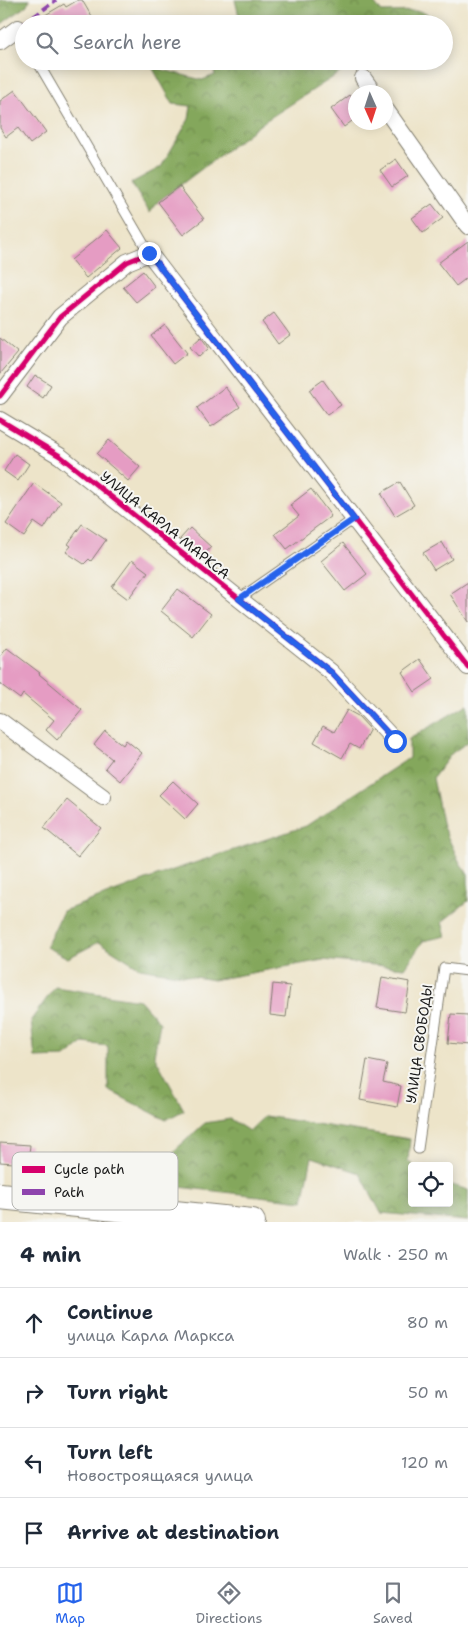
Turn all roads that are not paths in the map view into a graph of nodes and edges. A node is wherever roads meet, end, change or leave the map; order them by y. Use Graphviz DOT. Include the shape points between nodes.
graph roads {
  1 [pos="15,35"];
  2 [pos="0,41"];
  3 [pos="42,70"];
  4 [pos="363,78"];
  5 [pos="368,85"];
  6 [pos="393,120"];
  7 [pos="468,226"];
  8 [pos="149,253"];
  9 [pos="0,396"];
  10 [pos="0,420"];
  11 [pos="354,519"];
  12 [pos="239,599"];
  13 [pos="468,667"];
  14 [pos="0,721"];
  15 [pos="395,741"];
  16 [pos="103,797"];
  17 [pos="468,971"];
  18 [pos="418,1149"];
  19 [pos="136,1210"];
  20 [pos="252,1222"];
  1 -- 2 [label="street"];
  3 -- 8 [label="lane"];
  4 -- 5 [label="street"];
  6 -- 7 [label="street"];
  8 -- 9 [label="street" via="127,262 60,317"];
  8 -- 11 [label="street"];
  10 -- 12 [label="street, УЛИЦА КАРЛА МАРКСА" via="60,456"];
  11 -- 12 [label="lane"];
  11 -- 13 [label="street"];
  12 -- 15 [label="street, УЛИЦА КАРЛА МАРКСА" via="331,672"];
  14 -- 16 [label="street"];
  17 -- 18 [label="lane, УЛИЦА СВОБОДЫ" via="444,968"];
  19 -- 20 [label="main road"];
}
